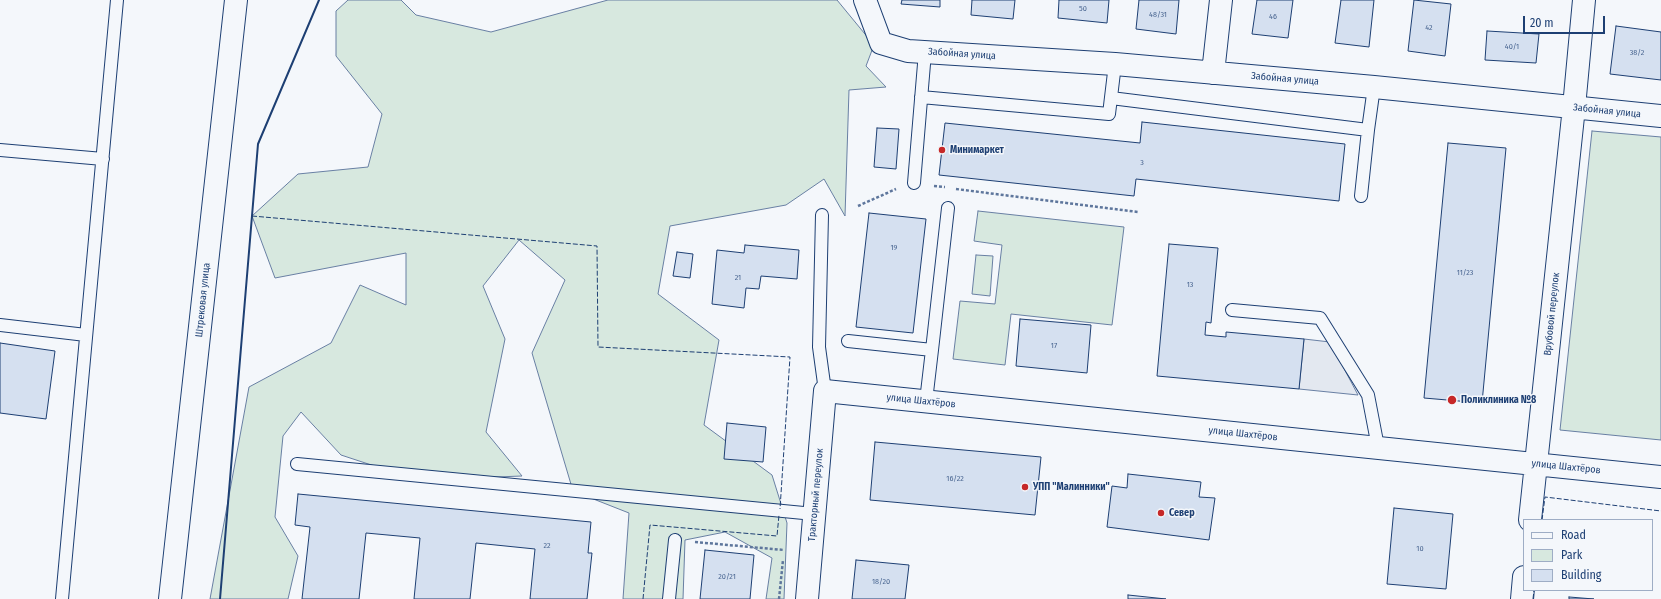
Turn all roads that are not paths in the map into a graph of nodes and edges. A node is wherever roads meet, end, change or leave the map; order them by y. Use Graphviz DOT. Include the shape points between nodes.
graph roads {
  1 [pos="117,0"];
  2 [pos="236,0"];
  3 [pos="865,0"];
  4 [pos="1221,0"];
  5 [pos="1584,0"];
  6 [pos="917,51"];
  7 [pos="1115,64"];
  8 [pos="1213,73"];
  9 [pos="1374,87"];
  10 [pos="921,97"];
  11 [pos="1111,98"];
  12 [pos="1574,107"];
  13 [pos="1661,116"];
  14 [pos="1368,130"];
  15 [pos="0,150"];
  16 [pos="102,159"];
  17 [pos="914,183"];
  18 [pos="1361,196"];
  19 [pos="948,208"];
  20 [pos="822,216"];
  21 [pos="1232,310"];
  22 [pos="0,325"];
  23 [pos="86,335"];
  24 [pos="848,341"];
  25 [pos="932,350"];
  26 [pos="826,391"];
  27 [pos="926,401"];
  28 [pos="1378,447"];
  29 [pos="298,464"];
  30 [pos="1536,464"];
  31 [pos="1661,477"];
  32 [pos="814,514"];
  33 [pos="1530,519"];
  34 [pos="675,540"];
  35 [pos="1523,588"];
  36 [pos="62,599"];
  37 [pos="170,599"];
  38 [pos="669,599"];
  39 [pos="807,599"];
  40 [pos="1522,599"];
  1 -- 16 [label="lane"];
  2 -- 37 [label="street, Штрековая улица"];
  3 -- 6 [label="street, Забойная улица" via="881,43"];
  4 -- 8 [label="street"];
  5 -- 12 [label="street, Врубовой переулок"];
  6 -- 7 [label="street, Забойная улица"];
  6 -- 10 [label="lane"];
  7 -- 8 [label="street, Забойная улица"];
  7 -- 11 [label="lane"];
  8 -- 9 [label="street, Забойная улица"];
  9 -- 12 [label="street, Забойная улица"];
  9 -- 14 [label="lane"];
  10 -- 11 [label="lane" via="1109,114"];
  10 -- 17 [label="lane"];
  11 -- 14 [label="lane"];
  12 -- 13 [label="street, Забойная улица"];
  12 -- 30 [label="street, Врубовой переулок"];
  14 -- 18 [label="lane"];
  15 -- 16 [label="lane"];
  16 -- 23 [label="lane"];
  19 -- 25 [label="lane"];
  20 -- 26 [label="lane" via="819,347"];
  21 -- 28 [label="lane" via="1320,318 1368,395"];
  22 -- 23 [label="lane"];
  23 -- 36 [label="lane"];
  24 -- 25 [label="lane"];
  25 -- 27 [label="lane"];
  26 -- 27 [label="street, улица Шахтёров"];
  26 -- 32 [label="street, Тракторный переулок"];
  27 -- 28 [label="street, улица Шахтёров"];
  28 -- 30 [label="street, улица Шахтёров"];
  29 -- 32 [label="lane"];
  30 -- 31 [label="street, улица Шахтёров"];
  30 -- 33 [label="street, Врубовой переулок"];
  32 -- 39 [label="street, Тракторный переулок"];
  34 -- 38 [label="lane"];
  35 -- 40 [label="street"];
}
